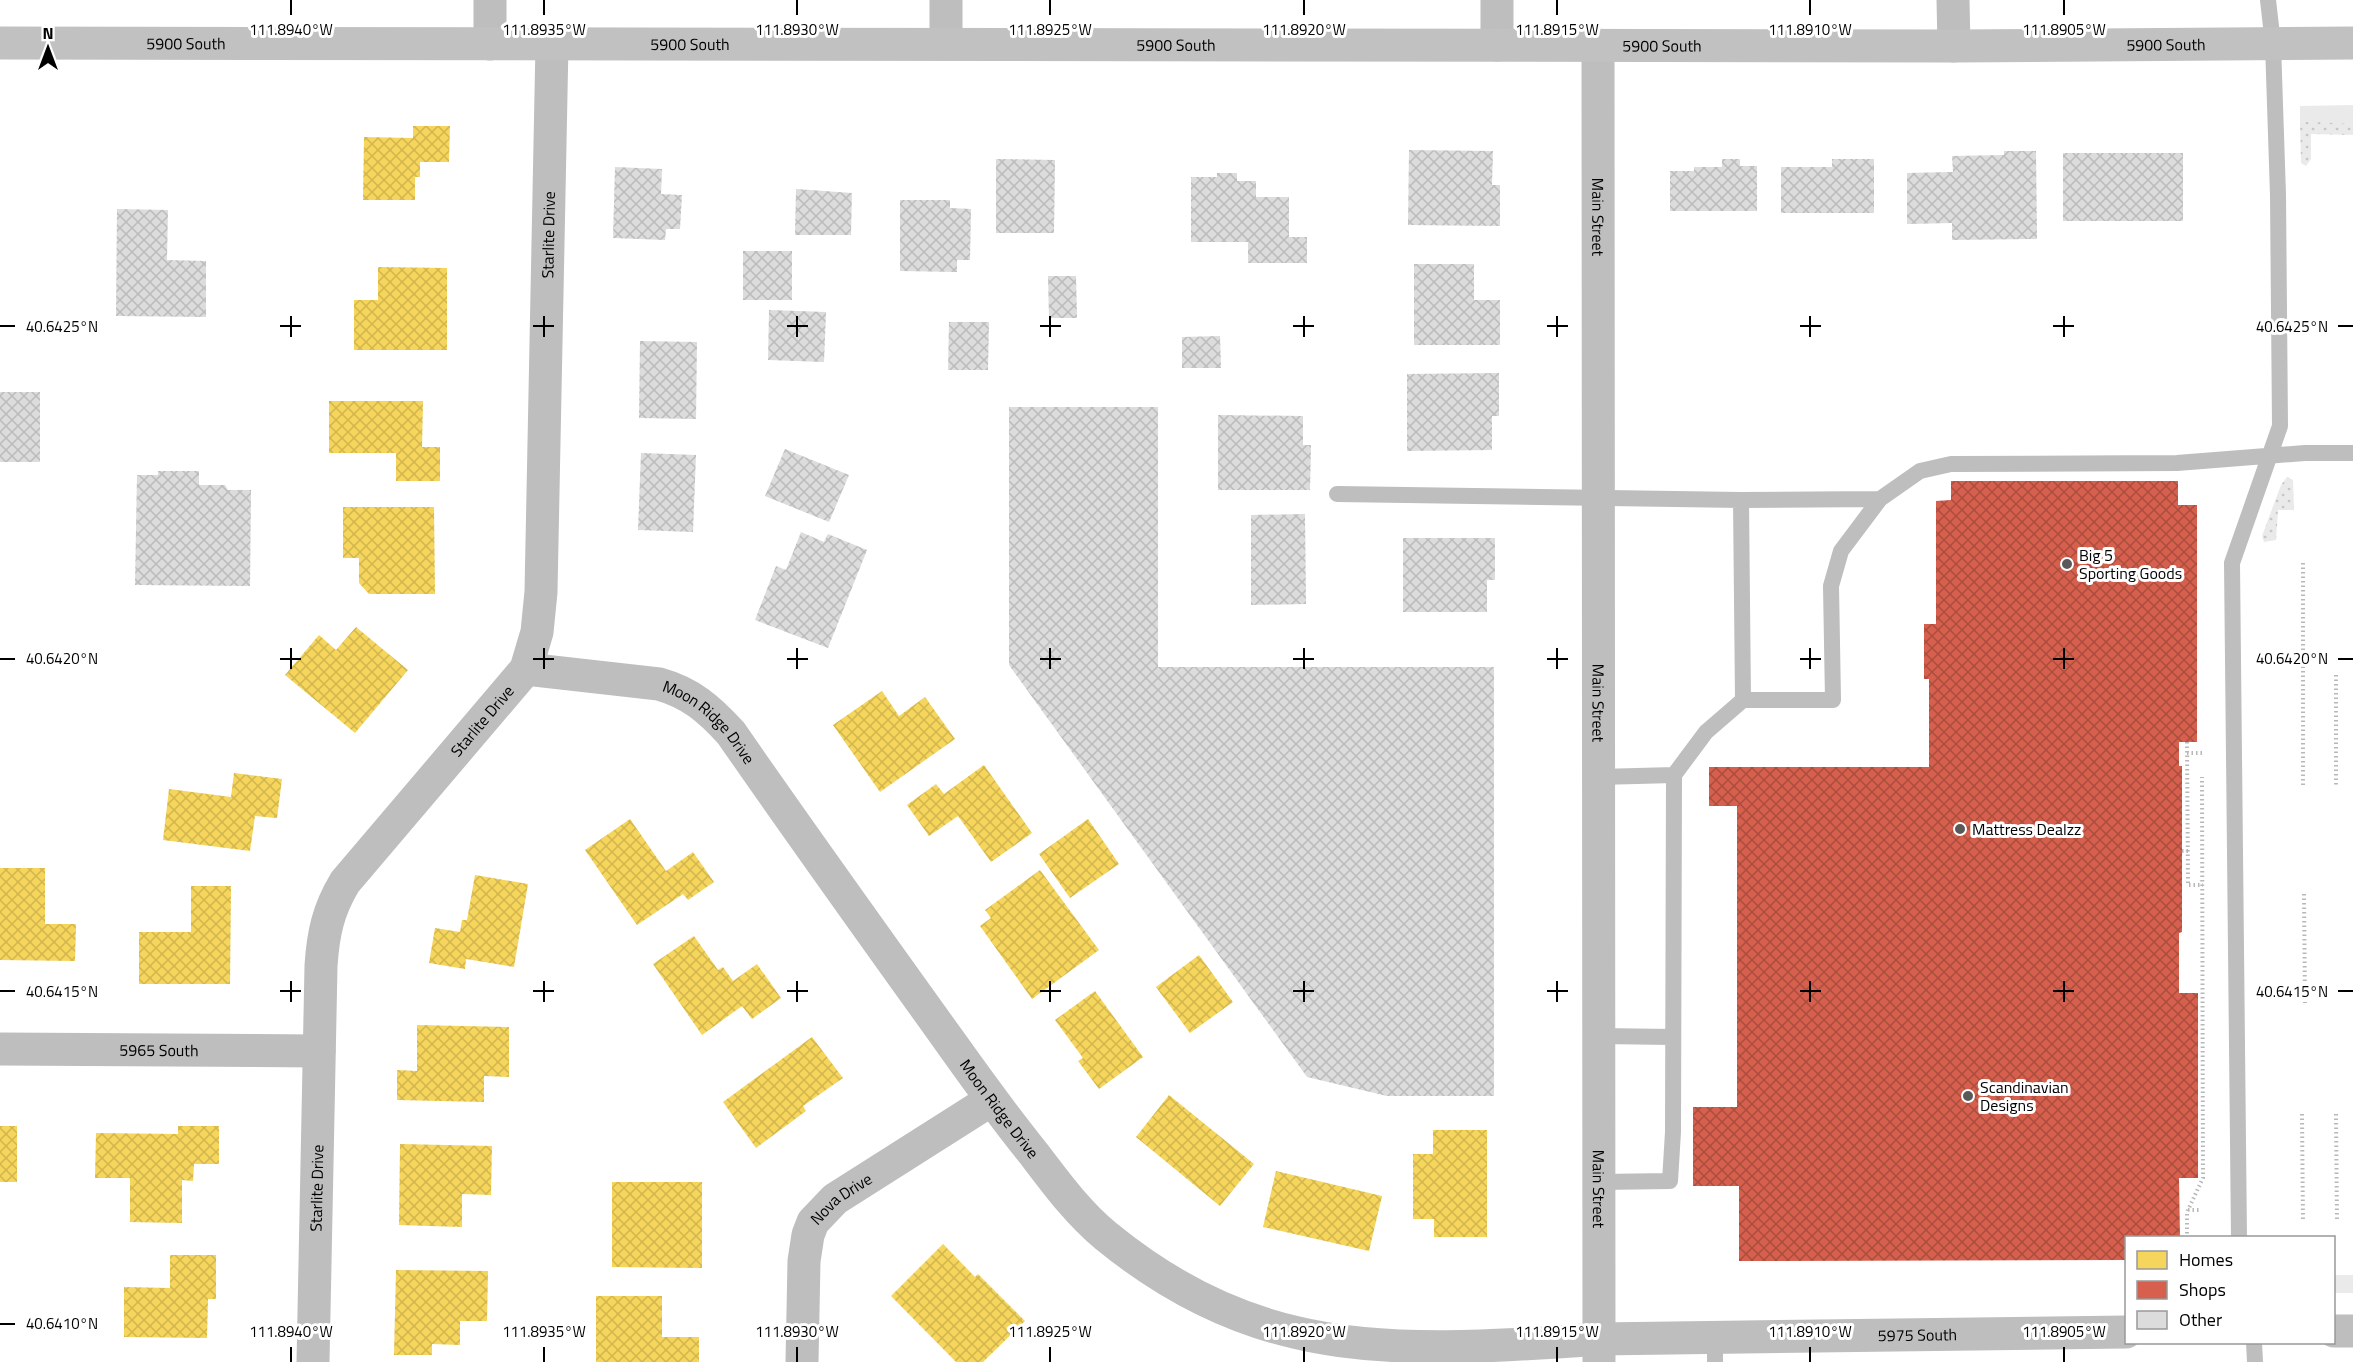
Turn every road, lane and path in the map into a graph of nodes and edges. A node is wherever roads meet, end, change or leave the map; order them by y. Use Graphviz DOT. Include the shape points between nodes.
graph roads {
  1 [pos="490,0"];
  2 [pos="946,0"];
  3 [pos="1497,0"];
  4 [pos="1953,0"];
  5 [pos="2268,0"];
  6 [pos="0,43"];
  7 [pos="2353,43"];
  8 [pos="490,44"];
  9 [pos="552,44"];
  10 [pos="946,44"];
  11 [pos="2273,44"];
  12 [pos="1497,45"];
  13 [pos="1598,45"];
  14 [pos="1954,46"];
  15 [pos="2353,453"];
  16 [pos="2266,458"];
  17 [pos="1337,494"];
  18 [pos="1598,497"];
  19 [pos="1880,499"];
  20 [pos="1742,500"];
  21 [pos="2303,563"];
  22 [pos="526,669"];
  23 [pos="2336,675"];
  24 [pos="1743,700"];
  25 [pos="2187,742"];
  26 [pos="2187,753"];
  27 [pos="2202,753"];
  28 [pos="2202,770"];
  29 [pos="1674,775"];
  30 [pos="1599,777"];
  31 [pos="2303,786"];
  32 [pos="2336,786"];
  33 [pos="2182,851"];
  34 [pos="2188,851"];
  35 [pos="2202,885"];
  36 [pos="2304,894"];
  37 [pos="2305,1003"];
  38 [pos="1599,1036"];
  39 [pos="1672,1037"];
  40 [pos="0,1049"];
  41 [pos="319,1051"];
  42 [pos="991,1100"];
  43 [pos="2302,1114"];
  44 [pos="2336,1114"];
  45 [pos="1599,1182"];
  46 [pos="2188,1210"];
  47 [pos="2200,1210"];
  48 [pos="2303,1221"];
  49 [pos="2337,1221"];
  50 [pos="2187,1236"];
  51 [pos="2239,1236"];
  52 [pos="2335,1331"];
  53 [pos="2353,1331"];
  54 [pos="2125,1332"];
  55 [pos="2254,1344"];
  56 [pos="1715,1350"];
  57 [pos="1599,1351"];
  58 [pos="313,1362"];
  59 [pos="802,1362"];
  60 [pos="2255,1362"];
  1 -- 8 [label="street"];
  2 -- 10 [label="street"];
  3 -- 12 [label="street"];
  4 -- 14 [label="street"];
  5 -- 11 [label="lane"];
  6 -- 8 [label="street, 5900 South"];
  7 -- 11 [label="street, 5900 South"];
  8 -- 9 [label="street, 5900 South"];
  9 -- 10 [label="street, 5900 South"];
  9 -- 22 [label="street, Starlite Drive" via="541,592 537,632"];
  10 -- 12 [label="street, 5900 South"];
  11 -- 14 [label="street, 5900 South"];
  11 -- 16 [label="lane" via="2280,426"];
  12 -- 13 [label="street, 5900 South"];
  13 -- 14 [label="street, 5900 South"];
  13 -- 18 [label="street, Main Street"];
  15 -- 16 [label="lane"];
  16 -- 19 [label="lane" via="2177,463 1951,464 1920,471"];
  16 -- 51 [label="lane" via="2232,563"];
  17 -- 18 [label="lane"];
  18 -- 20 [label="lane"];
  18 -- 30 [label="street, Main Street"];
  19 -- 20 [label="lane"];
  19 -- 24 [label="lane" via="1841,551 1831,586 1833,700"];
  20 -- 24 [label="lane"];
  21 -- 31 [label="path"];
  22 -- 41 [label="street, Starlite Drive" via="337,896 323,938"];
  22 -- 42 [label="street, Moon Ridge Drive" via="659,684 680,690 707,708 731,733"];
  23 -- 32 [label="path"];
  24 -- 29 [label="lane" via="1706,732"];
  25 -- 26 [label="path"];
  26 -- 27 [label="path"];
  26 -- 34 [label="path"];
  28 -- 35 [label="path"];
  29 -- 30 [label="lane"];
  29 -- 39 [label="lane"];
  30 -- 38 [label="street, Main Street"];
  33 -- 34 [label="path"];
  34 -- 35 [label="path" via="2188,885"];
  35 -- 46 [label="path" via="2203,1178"];
  36 -- 37 [label="path"];
  38 -- 39 [label="lane"];
  38 -- 45 [label="street, Main Street"];
  39 -- 45 [label="lane" via="1670,1181"];
  40 -- 41 [label="street, 5965 South"];
  41 -- 58 [label="street, Starlite Drive"];
  42 -- 57 [label="street, Moon Ridge Drive" via="1062,1190 1104,1234 1152,1270 1245,1317 1342,1342 1519,1345"];
  42 -- 59 [label="street, Nova Drive" via="835,1199 813,1222 804,1261"];
  43 -- 48 [label="path"];
  44 -- 49 [label="path"];
  45 -- 57 [label="street, Main Street"];
  46 -- 47 [label="path"];
  46 -- 50 [label="path"];
  52 -- 53 [label="street"];
  54 -- 56 [label="street, 5975 South"];
  55 -- 60 [label="lane"];
  56 -- 57 [label="street, 5975 South"];
}
